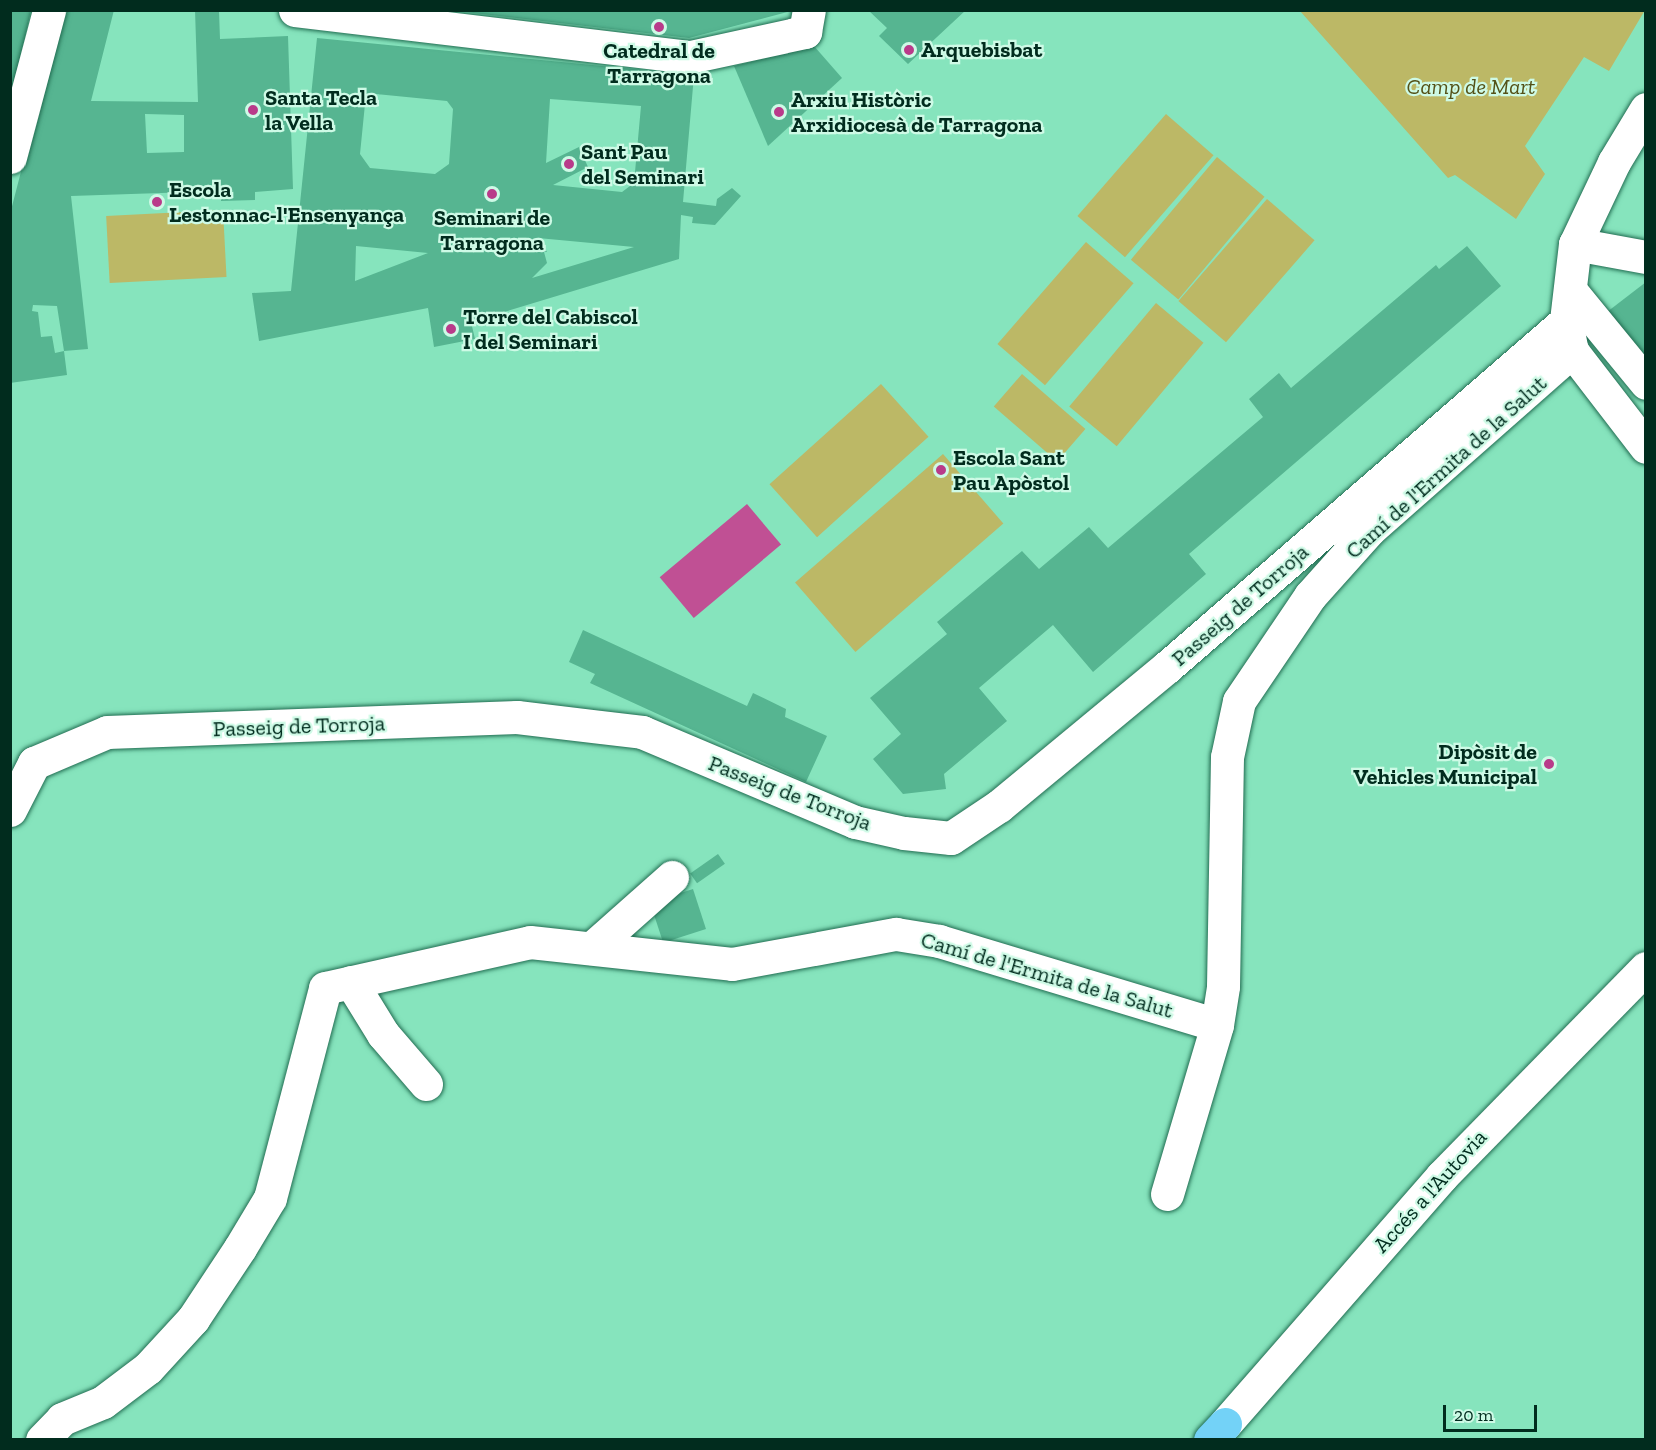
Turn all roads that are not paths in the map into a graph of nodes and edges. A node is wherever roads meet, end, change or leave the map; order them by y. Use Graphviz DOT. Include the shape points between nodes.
graph roads {
  1 [pos="49,10"];
  2 [pos="295,10"];
  3 [pos="807,21"];
  4 [pos="1646,109"];
  5 [pos="10,157"];
  6 [pos="1575,244"];
  7 [pos="1646,257"];
  8 [pos="1569,321"];
  9 [pos="1646,383"];
  10 [pos="1646,447"];
  11 [pos="10,810"];
  12 [pos="672,877"];
  13 [pos="592,948"];
  14 [pos="1646,968"];
  15 [pos="351,982"];
  16 [pos="1217,1025"];
  17 [pos="426,1084"];
  18 [pos="1167,1194"];
  19 [pos="1217,1434"];
  20 [pos="42,1440"];
  1 -- 5 [label="street"];
  2 -- 3 [label="street" via="690,57"];
  4 -- 6 [label="street" via="1614,162"];
  6 -- 7 [label="street"];
  6 -- 8 [label="street"];
  8 -- 9 [label="street"];
  8 -- 10 [label="street"];
  8 -- 11 [label="street, Passeig de Torroja" via="1167,667 999,806 951,837 904,833 855,822 642,732 517,717 107,732 34,763"];
  8 -- 16 [label="street, Camí de l'Ermita de la Salut" via="1310,597 1239,701 1227,757 1223,986"];
  12 -- 13 [label="street"];
  13 -- 15 [label="street, Camí de l'Ermita de la Salut" via="530,942"];
  13 -- 16 [label="street, Camí de l'Ermita de la Salut" via="732,964 896,934 939,941"];
  14 -- 19 [label="street, Accés a l'Autovia" via="1442,1176"];
  15 -- 17 [label="street" via="382,1034"];
  15 -- 20 [label="street, Camí de l'Ermita de la Salut" via="325,988 270,1198 223,1275 193,1319 148,1368 103,1402 62,1419"];
  16 -- 18 [label="street, Camí de l'Ermita de la Salut"];
}
